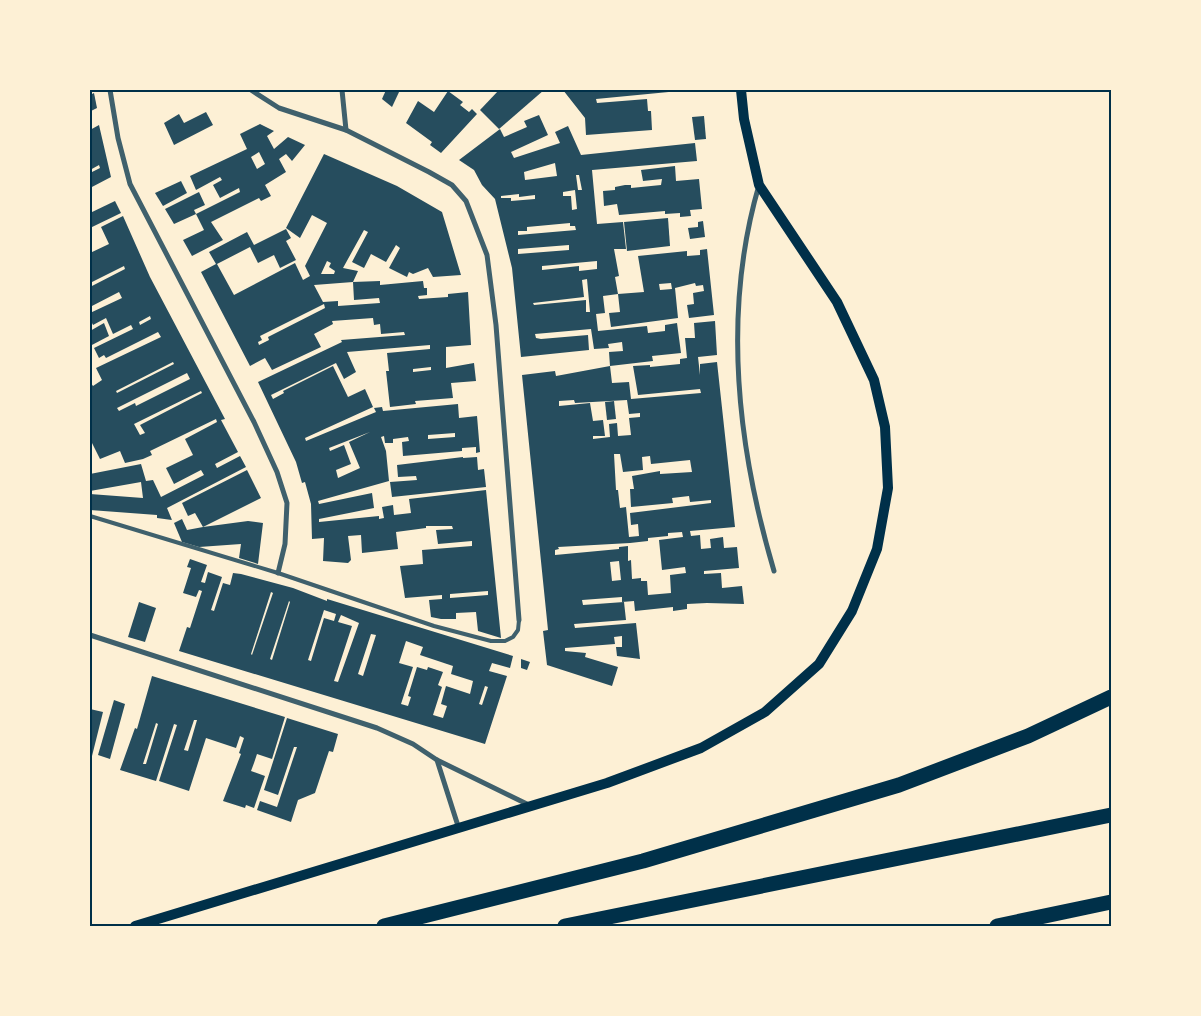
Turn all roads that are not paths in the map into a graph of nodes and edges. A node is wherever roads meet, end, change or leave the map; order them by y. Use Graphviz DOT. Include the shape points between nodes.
graph roads {
  1 [pos="110,90"];
  2 [pos="251,90"];
  3 [pos="342,90"];
  4 [pos="741,90"];
  5 [pos="346,130"];
  6 [pos="759,185"];
  7 [pos="90,516"];
  8 [pos="774,571"];
  9 [pos="278,573"];
  10 [pos="519,620"];
  11 [pos="90,635"];
  12 [pos="1111,697"];
  13 [pos="437,760"];
  14 [pos="532,806"];
  15 [pos="1111,815"];
  16 [pos="460,829"];
  17 [pos="1111,902"];
  18 [pos="135,926"];
  19 [pos="384,926"];
  20 [pos="565,926"];
  21 [pos="997,926"];
  1 -- 9 [label="street" via="130,184 277,472 287,503 285,544"];
  2 -- 5 [label="street" via="279,108"];
  3 -- 5 [label="street"];
  4 -- 6 [label="main road"];
  5 -- 10 [label="street" via="452,185 466,201 481,236 487,255 496,325"];
  6 -- 8 [label="street" via="743,253 738,370 745,451 756,513"];
  6 -- 14 [label="main road" via="837,302 874,380 885,427 888,488 877,549 852,611 818,664 765,712 702,748"];
  7 -- 9 [label="lane"];
  9 -- 10 [label="lane" via="491,642 505,642 513,638"];
  11 -- 13 [label="street" via="377,728 413,744"];
  12 -- 19 [label="highway" via="1028,736 899,784 643,861"];
  13 -- 14 [label="street"];
  13 -- 16 [label="street"];
  14 -- 16 [label="main road"];
  15 -- 20 [label="highway"];
  16 -- 18 [label="main road"];
  17 -- 21 [label="highway"];
}
